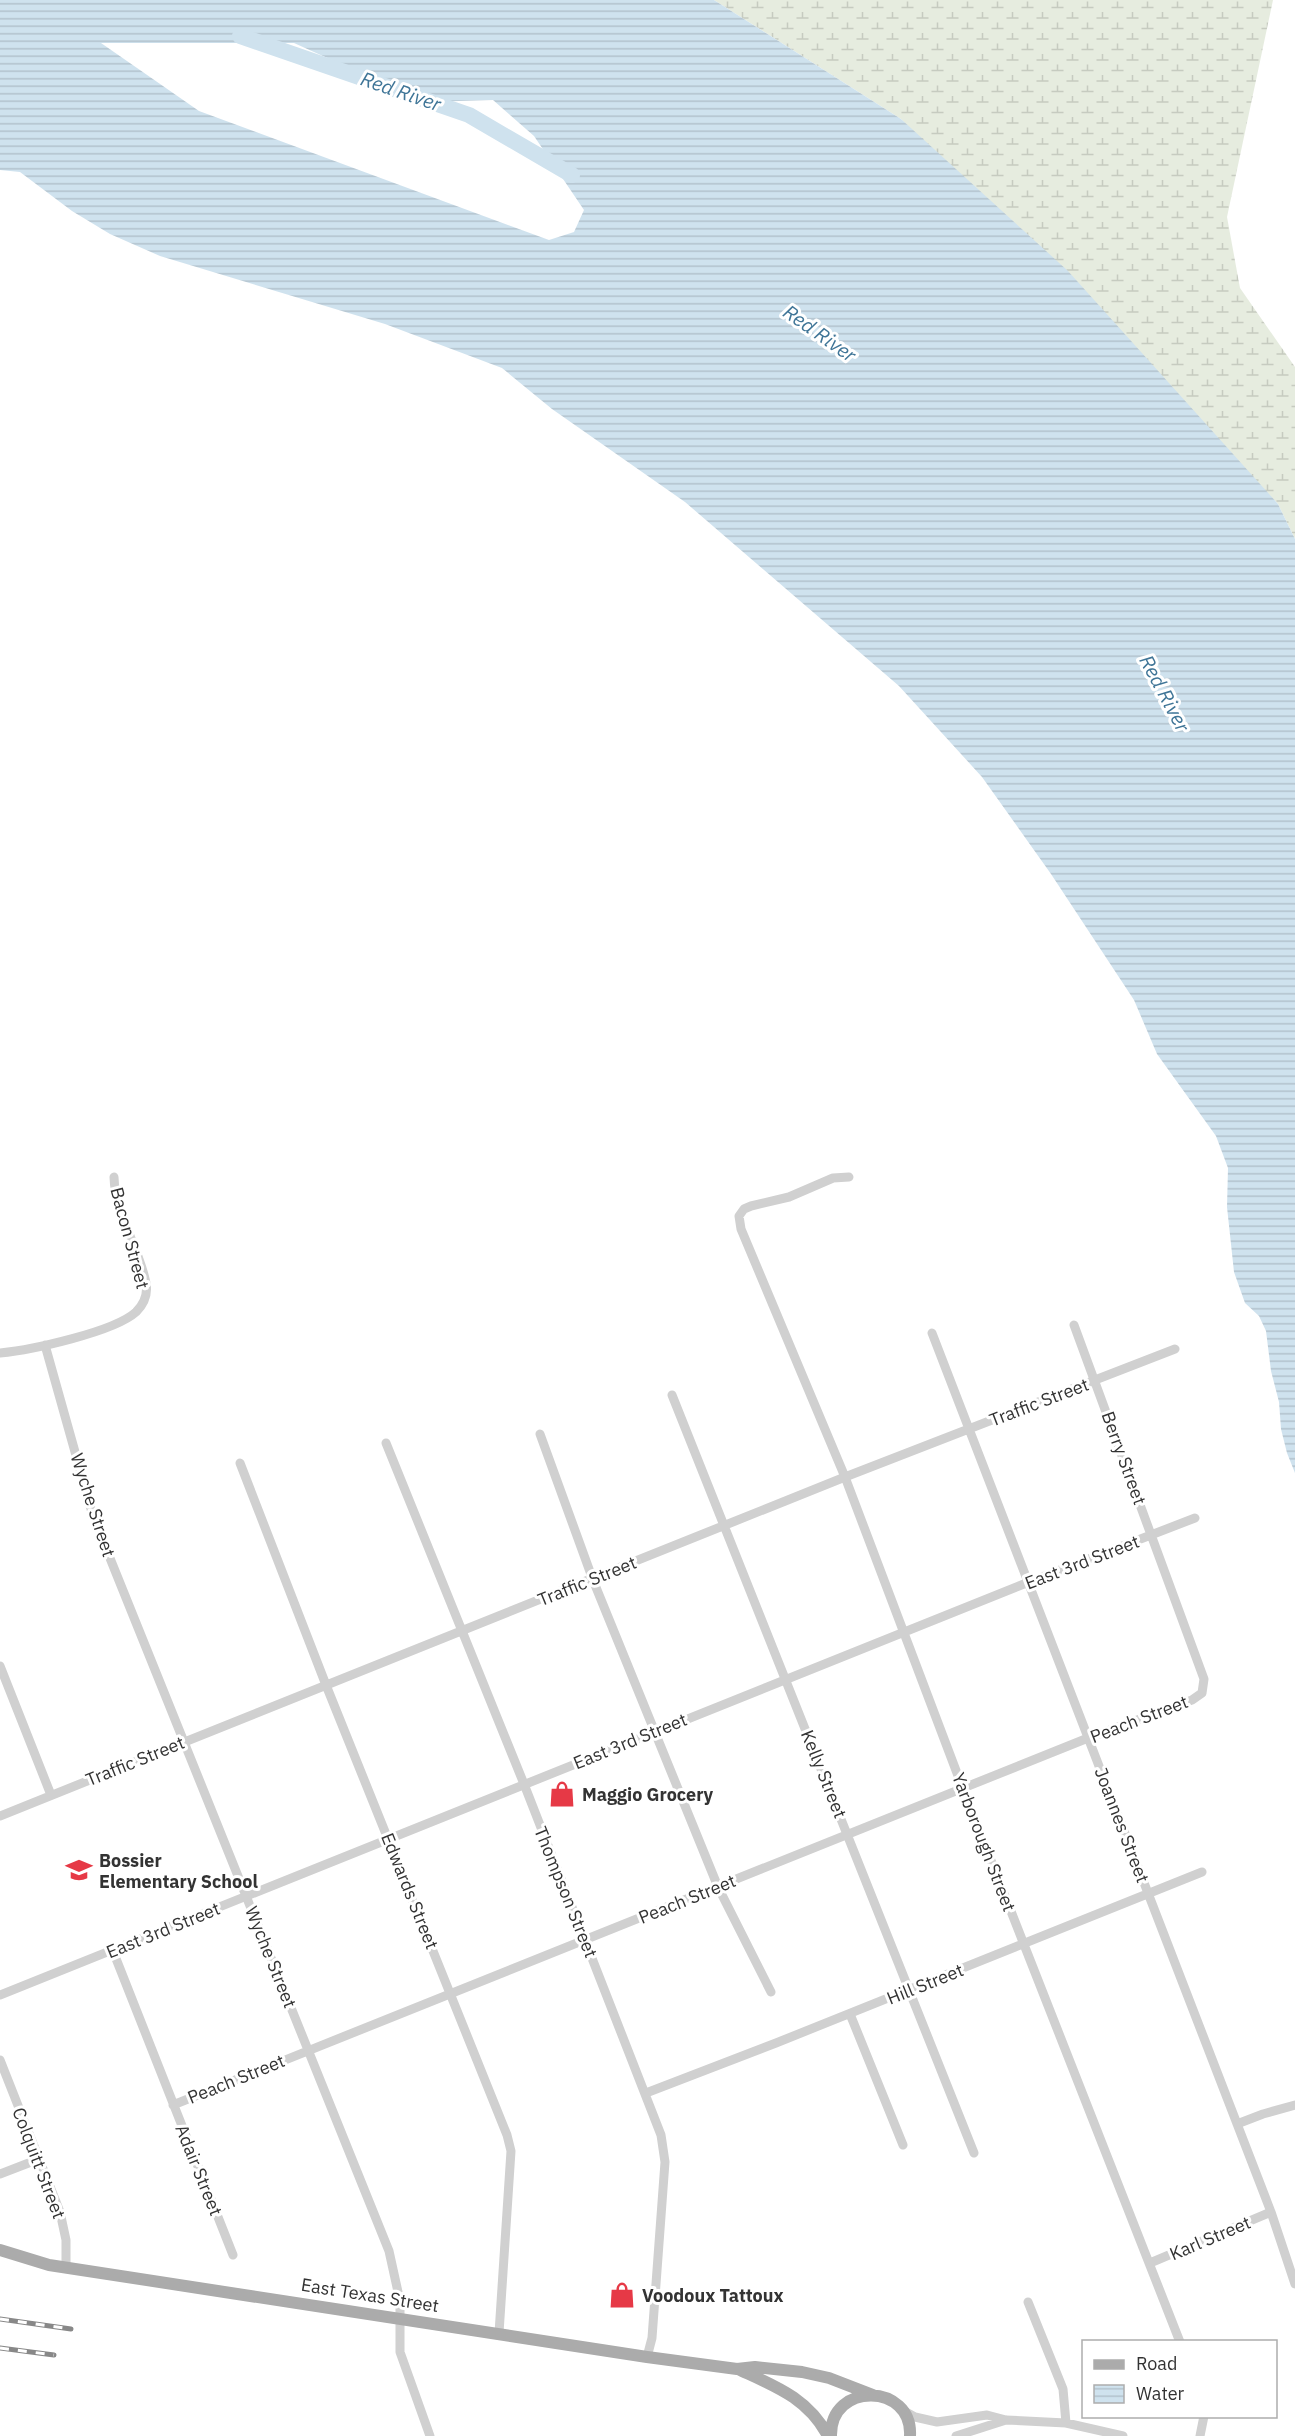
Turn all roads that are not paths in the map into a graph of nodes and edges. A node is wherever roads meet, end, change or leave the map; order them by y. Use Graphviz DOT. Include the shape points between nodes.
graph roads {
  1 [pos="114,1177"];
  2 [pos="849,1177"];
  3 [pos="1074,1325"];
  4 [pos="932,1333"];
  5 [pos="45,1346"];
  6 [pos="1175,1349"];
  7 [pos="0,1353"];
  8 [pos="1095,1380"];
  9 [pos="672,1395"];
  10 [pos="969,1429"];
  11 [pos="540,1434"];
  12 [pos="386,1443"];
  13 [pos="240,1463"];
  14 [pos="845,1477"];
  15 [pos="1195,1518"];
  16 [pos="725,1526"];
  17 [pos="1152,1534"];
  18 [pos="593,1580"];
  19 [pos="1029,1582"];
  20 [pos="461,1631"];
  21 [pos="903,1633"];
  22 [pos="0,1666"];
  23 [pos="786,1679"];
  24 [pos="326,1685"];
  25 [pos="1202,1693"];
  26 [pos="654,1732"];
  27 [pos="1088,1737"];
  28 [pos="184,1741"];
  29 [pos="524,1784"];
  30 [pos="963,1789"];
  31 [pos="51,1795"];
  32 [pos="0,1816"];
  33 [pos="848,1835"];
  34 [pos="389,1839"];
  35 [pos="1202,1872"];
  36 [pos="718,1887"];
  37 [pos="1148,1893"];
  38 [pos="247,1896"];
  39 [pos="585,1939"];
  40 [pos="1024,1944"];
  41 [pos="113,1951"];
  42 [pos="910,1990"];
  43 [pos="771,1992"];
  44 [pos="452,1994"];
  45 [pos="0,1995"];
  46 [pos="850,2014"];
  47 [pos="309,2050"];
  48 [pos="0,2060"];
  49 [pos="645,2092"];
  50 [pos="173,2105"];
  51 [pos="1295,2105"];
  52 [pos="1237,2124"];
  53 [pos="903,2145"];
  54 [pos="974,2153"];
  55 [pos="39,2159"];
  56 [pos="0,2174"];
  57 [pos="1271,2212"];
  58 [pos="0,2250"];
  59 [pos="233,2255"];
  60 [pos="1150,2264"];
  61 [pos="66,2268"];
  62 [pos="1295,2284"];
  63 [pos="1028,2302"];
  64 [pos="400,2318"];
  65 [pos="499,2332"];
  66 [pos="1179,2340"];
  67 [pos="647,2357"];
  68 [pos="737,2369"];
  69 [pos="873,2395"];
  70 [pos="902,2410"];
  71 [pos="1204,2418"];
  72 [pos="1006,2420"];
  73 [pos="1066,2423"];
  74 [pos="430,2436"];
  75 [pos="830,2436"];
  76 [pos="910,2436"];
  77 [pos="956,2436"];
  78 [pos="1123,2436"];
  79 [pos="1200,2436"];
  1 -- 5 [label="street, Bacon Street" via="119,1206 146,1282 146,1299 137,1311 115,1324"];
  2 -- 14 [label="street, Yarborough Street" via="833,1178 789,1197 750,1206 739,1216 741,1229"];
  3 -- 8 [label="street, Berry Street"];
  4 -- 10 [label="street, Joannes Street"];
  5 -- 7 [label="street"];
  5 -- 28 [label="street, Wyche Street" via="93,1516"];
  6 -- 8 [label="street, Traffic Street"];
  8 -- 10 [label="street, Traffic Street"];
  8 -- 17 [label="street, Berry Street"];
  9 -- 16 [label="street, Kelly Street"];
  10 -- 14 [label="street, Traffic Street"];
  10 -- 19 [label="street, Joannes Street"];
  11 -- 18 [label="street"];
  12 -- 20 [label="street, Thompson Street"];
  13 -- 24 [label="street, Edwards Street"];
  14 -- 16 [label="street, Traffic Street"];
  14 -- 21 [label="street, Yarborough Street"];
  15 -- 17 [label="street, East 3rd Street"];
  16 -- 18 [label="street, Traffic Street"];
  16 -- 23 [label="street, Kelly Street"];
  17 -- 19 [label="street, East 3rd Street"];
  17 -- 25 [label="street, Berry Street" via="1204,1679"];
  18 -- 20 [label="street, Traffic Street"];
  18 -- 26 [label="street"];
  19 -- 21 [label="street, East 3rd Street"];
  19 -- 27 [label="street, Joannes Street"];
  20 -- 24 [label="street, Traffic Street"];
  20 -- 29 [label="street, Thompson Street"];
  21 -- 23 [label="street, East 3rd Street"];
  21 -- 30 [label="street, Yarborough Street"];
  22 -- 31 [label="street"];
  23 -- 26 [label="street, East 3rd Street"];
  23 -- 33 [label="street, Kelly Street"];
  24 -- 28 [label="street, Traffic Street"];
  24 -- 34 [label="street, Edwards Street"];
  25 -- 27 [label="street, Peach Street"];
  26 -- 29 [label="street, East 3rd Street"];
  26 -- 36 [label="street"];
  27 -- 30 [label="street, Peach Street"];
  27 -- 37 [label="street, Joannes Street"];
  28 -- 31 [label="street, Traffic Street"];
  28 -- 38 [label="street, Wyche Street"];
  29 -- 34 [label="street, East 3rd Street"];
  29 -- 39 [label="street, Thompson Street"];
  30 -- 33 [label="street, Peach Street"];
  30 -- 40 [label="street, Yarborough Street"];
  31 -- 32 [label="street, Traffic Street"];
  33 -- 36 [label="street, Peach Street"];
  33 -- 42 [label="street, Kelly Street"];
  34 -- 38 [label="street, East 3rd Street"];
  34 -- 44 [label="street, Edwards Street"];
  35 -- 37 [label="street, Hill Street"];
  36 -- 39 [label="street, Peach Street"];
  36 -- 43 [label="street"];
  37 -- 40 [label="street, Hill Street"];
  37 -- 52 [label="street, Joannes Street"];
  38 -- 41 [label="street, East 3rd Street"];
  38 -- 47 [label="street, Wyche Street"];
  39 -- 44 [label="street, Peach Street"];
  39 -- 49 [label="street, Thompson Street"];
  40 -- 42 [label="street, Hill Street"];
  40 -- 60 [label="street, Yarborough Street"];
  41 -- 45 [label="street, East 3rd Street"];
  41 -- 50 [label="street, Adair Street"];
  42 -- 46 [label="street, Hill Street"];
  42 -- 54 [label="street, Kelly Street"];
  44 -- 47 [label="street, Peach Street"];
  44 -- 65 [label="street, Edwards Street" via="511,2151"];
  46 -- 49 [label="street, Hill Street"];
  46 -- 53 [label="street"];
  47 -- 50 [label="street, Peach Street"];
  47 -- 64 [label="street, Wyche Street" via="389,2251 398,2286"];
  48 -- 55 [label="street, Colquitt Street"];
  49 -- 67 [label="street, Thompson Street" via="661,2135 665,2162 652,2338"];
  50 -- 59 [label="street, Adair Street"];
  51 -- 52 [label="street"];
  52 -- 57 [label="street, Joannes Street"];
  55 -- 56 [label="street"];
  55 -- 61 [label="street, Colquitt Street" via="60,2212"];
  57 -- 60 [label="street, Karl Street"];
  57 -- 62 [label="street, Joannes Street"];
  58 -- 61 [label="main road, East Texas Street"];
  60 -- 66 [label="street, Yarborough Street"];
  61 -- 64 [label="main road, East Texas Street"];
  63 -- 73 [label="street" via="1064,2389"];
  64 -- 65 [label="main road, East Texas Street"];
  64 -- 74 [label="street, Wyche Street" via="400,2352"];
  65 -- 67 [label="main road, East Texas Street"];
  67 -- 68 [label="main road, East Texas Street"];
  68 -- 69 [label="main road, East Texas Street" via="802,2372"];
  68 -- 75 [label="main road, East Texas Street" via="806,2405"];
  69 -- 70 [label="main road, East Texas Street" via="894,2402"];
  69 -- 75 [label="main road, East Texas Street" via="850,2400 841,2408"];
  70 -- 72 [label="street" via="937,2422 973,2416"];
  70 -- 76 [label="main road"];
  71 -- 79 [label="street"];
  72 -- 73 [label="street"];
  72 -- 77 [label="street"];
  73 -- 78 [label="street"];
}
